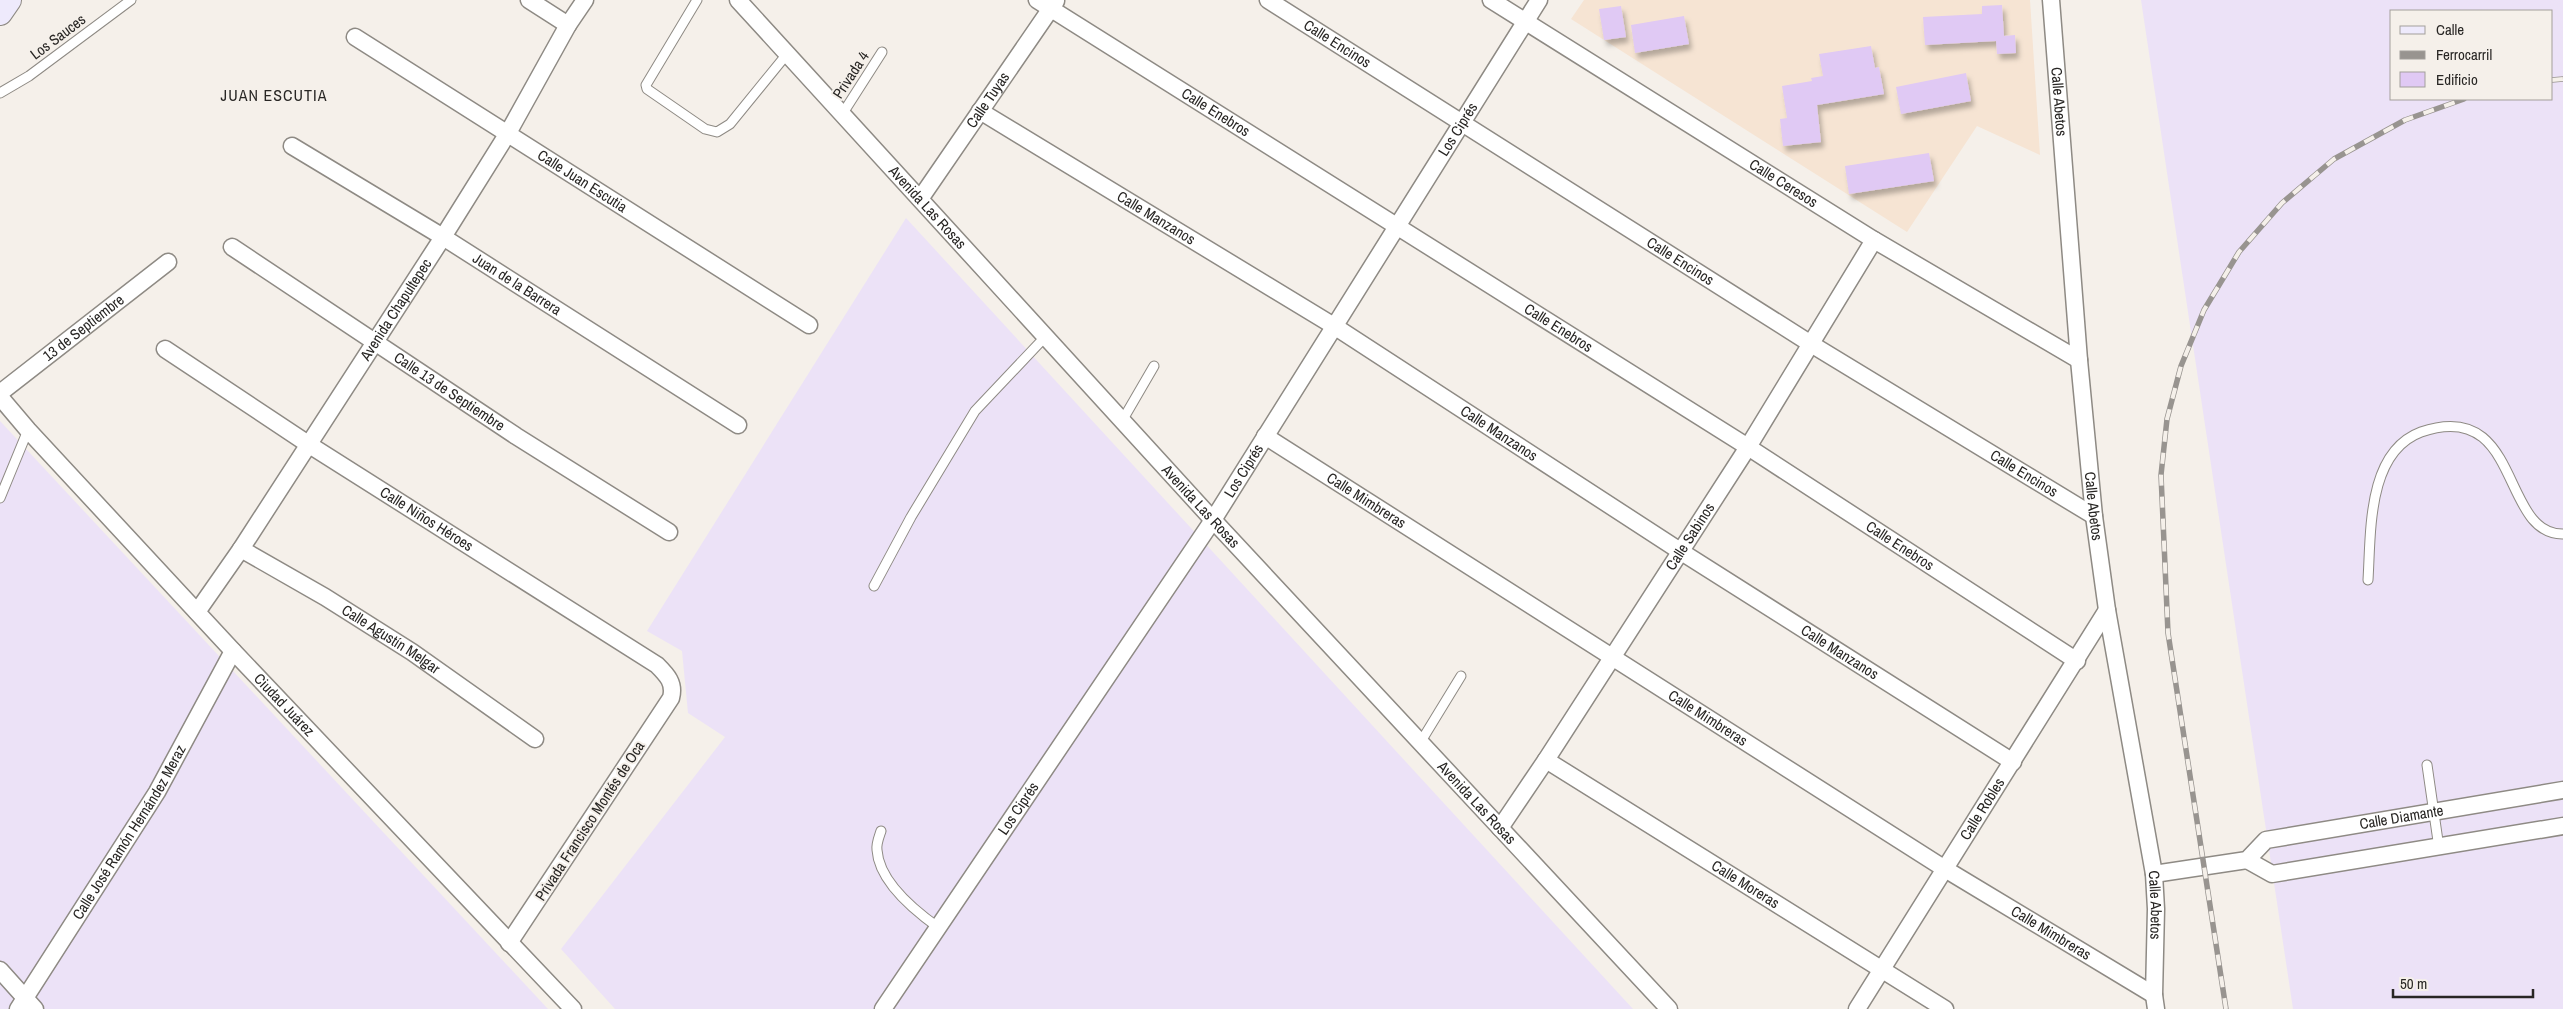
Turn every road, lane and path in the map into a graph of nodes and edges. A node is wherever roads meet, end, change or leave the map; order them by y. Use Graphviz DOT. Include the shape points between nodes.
graph roads {
  1 [pos="8,0"];
  2 [pos="131,0"];
  3 [pos="529,0"];
  4 [pos="585,0"];
  5 [pos="697,0"];
  6 [pos="738,0"];
  7 [pos="1268,0"];
  8 [pos="1492,0"];
  9 [pos="1539,0"];
  10 [pos="2052,0"];
  11 [pos="1048,3"];
  12 [pos="0,13"];
  13 [pos="1525,22"];
  14 [pos="568,25"];
  15 [pos="355,36"];
  16 [pos="882,52"];
  17 [pos="787,54"];
  18 [pos="0,93"];
  19 [pos="980,112"];
  20 [pos="843,113"];
  21 [pos="1462,122"];
  22 [pos="508,133"];
  23 [pos="292,146"];
  24 [pos="920,199"];
  25 [pos="1398,227"];
  26 [pos="443,237"];
  27 [pos="1874,240"];
  28 [pos="232,247"];
  29 [pos="168,262"];
  30 [pos="808,325"];
  31 [pos="1334,326"];
  32 [pos="1046,337"];
  33 [pos="373,342"];
  34 [pos="1811,344"];
  35 [pos="165,349"];
  36 [pos="2079,360"];
  37 [pos="1154,366"];
  38 [pos="0,395"];
  39 [pos="1122,421"];
  40 [pos="738,425"];
  41 [pos="28,430"];
  42 [pos="1265,436"];
  43 [pos="308,444"];
  44 [pos="1748,447"];
  45 [pos="1,492"];
  46 [pos="2094,516"];
  47 [pos="1213,520"];
  48 [pos="669,532"];
  49 [pos="2563,534"];
  50 [pos="241,549"];
  51 [pos="1680,551"];
  52 [pos="2368,580"];
  53 [pos="874,586"];
  54 [pos="2108,610"];
  55 [pos="197,612"];
  56 [pos="233,650"];
  57 [pos="1611,657"];
  58 [pos="2076,661"];
  59 [pos="1461,676"];
  60 [pos="670,698"];
  61 [pos="535,739"];
  62 [pos="1420,743"];
  63 [pos="1546,760"];
  64 [pos="2013,762"];
  65 [pos="2427,765"];
  66 [pos="2563,790"];
  67 [pos="2434,812"];
  68 [pos="2563,826"];
  69 [pos="1500,828"];
  70 [pos="881,831"];
  71 [pos="2439,848"];
  72 [pos="2247,860"];
  73 [pos="1945,869"];
  74 [pos="2154,874"];
  75 [pos="939,928"];
  76 [pos="509,943"];
  77 [pos="0,970"];
  78 [pos="1881,970"];
  79 [pos="2155,1002"];
  80 [pos="26,1005"];
  81 [pos="574,1009"];
  82 [pos="883,1009"];
  83 [pos="1669,1009"];
  84 [pos="1858,1009"];
  85 [pos="1945,1009"];
  1 -- 12 [label="main road"];
  2 -- 18 [label="lane, Los Sauces" via="29,76"];
  3 -- 14 [label="street"];
  4 -- 14 [label="street, Avenida Chapultepec"];
  5 -- 17 [label="lane" via="646,84 647,90 705,129 717,132 730,124"];
  6 -- 17 [label="street, Avenida Las Rosas"];
  7 -- 21 [label="street, Calle Encinos"];
  8 -- 13 [label="street, Calle Ceresos"];
  9 -- 13 [label="street, Los Ciprés"];
  10 -- 36 [label="street, Calle Abetos"];
  11 -- 19 [label="street, Calle Tuyas"];
  11 -- 25 [label="street, Calle Enebros"];
  13 -- 21 [label="street, Los Ciprés"];
  13 -- 27 [label="street, Calle Ceresos"];
  14 -- 22 [label="street, Avenida Chapultepec"];
  15 -- 22 [label="street, Calle Juan Escutia"];
  16 -- 20 [label="lane, Privada 4"];
  17 -- 20 [label="street, Avenida Las Rosas"];
  19 -- 24 [label="street, Calle Tuyas"];
  19 -- 31 [label="street, Calle Manzanos"];
  20 -- 24 [label="street, Avenida Las Rosas"];
  21 -- 25 [label="street, Los Ciprés"];
  21 -- 34 [label="street, Calle Encinos"];
  22 -- 26 [label="street, Avenida Chapultepec"];
  22 -- 30 [label="street, Calle Juan Escutia"];
  23 -- 26 [label="street, Juan de la Barrera"];
  24 -- 32 [label="street, Avenida Las Rosas"];
  25 -- 31 [label="street, Los Ciprés"];
  25 -- 44 [label="street, Calle Enebros"];
  26 -- 33 [label="street, Avenida Chapultepec"];
  26 -- 40 [label="street, Juan de la Barrera"];
  27 -- 34 [label="street, Calle Sabinos"];
  27 -- 36 [label="street, Calle Ceresos"];
  28 -- 33 [label="street, Calle 13 de Septiembre"];
  29 -- 38 [label="street, 13 de Septiembre"];
  31 -- 42 [label="street, Los Ciprés"];
  31 -- 51 [label="street, Calle Manzanos"];
  32 -- 39 [label="street, Avenida Las Rosas"];
  32 -- 53 [label="lane" via="975,411"];
  33 -- 43 [label="street, Avenida Chapultepec"];
  33 -- 48 [label="street, Calle 13 de Septiembre"];
  34 -- 44 [label="street, Calle Sabinos"];
  34 -- 46 [label="street, Calle Encinos"];
  35 -- 43 [label="street, Calle Niños Héroes"];
  36 -- 46 [label="street, Calle Abetos"];
  37 -- 39 [label="lane"];
  38 -- 41 [label="street, Ciudad Juárez"];
  39 -- 47 [label="street, Avenida Las Rosas"];
  41 -- 45 [label="lane"];
  41 -- 55 [label="street, Ciudad Juárez"];
  42 -- 47 [label="street, Los Ciprés"];
  42 -- 57 [label="street, Calle Mimbreras"];
  43 -- 50 [label="street, Avenida Chapultepec"];
  43 -- 60 [label="street, Calle Niños Héroes" via="657,665 672,684"];
  44 -- 51 [label="street, Calle Sabinos"];
  44 -- 58 [label="street, Calle Enebros"];
  46 -- 54 [label="street, Calle Abetos"];
  47 -- 62 [label="street, Avenida Las Rosas"];
  47 -- 75 [label="street, Los Ciprés"];
  49 -- 52 [label="lane" via="2542,530 2495,451 2483,437 2471,428 2433,428 2410,436 2396,446 2388,462 2372,505"];
  50 -- 55 [label="street, Avenida Chapultepec"];
  50 -- 61 [label="street, Calle Agustín Melgar" via="412,652"];
  51 -- 57 [label="street, Calle Sabinos"];
  51 -- 64 [label="street, Calle Manzanos"];
  54 -- 58 [label="street, Calle Robles"];
  54 -- 74 [label="street, Calle Abetos"];
  55 -- 56 [label="street, Ciudad Juárez"];
  56 -- 76 [label="street, Ciudad Juárez"];
  56 -- 80 [label="street, Calle José Ramón Hernández Meraz" via="157,792"];
  57 -- 63 [label="street, Calle Sabinos"];
  57 -- 73 [label="street, Calle Mimbreras"];
  58 -- 64 [label="street, Calle Robles"];
  59 -- 62 [label="lane"];
  60 -- 76 [label="street, Privada Francisco Montés de Oca"];
  62 -- 69 [label="street, Avenida Las Rosas"];
  63 -- 69 [label="street, Calle Sabinos"];
  63 -- 78 [label="street, Calle Moreras"];
  64 -- 73 [label="street, Calle Robles"];
  65 -- 67 [label="lane"];
  66 -- 67 [label="street, Calle Diamante"];
  67 -- 71 [label="lane"];
  67 -- 72 [label="street, Calle Diamante" via="2266,840"];
  68 -- 71 [label="street"];
  69 -- 83 [label="street, Avenida Las Rosas"];
  70 -- 75 [label="lane" via="876,848 894,889"];
  71 -- 72 [label="street" via="2272,874"];
  72 -- 74 [label="street"];
  73 -- 78 [label="street, Calle Robles"];
  73 -- 79 [label="street, Calle Mimbreras"];
  74 -- 79 [label="street, Calle Abetos"];
  75 -- 82 [label="street, Los Ciprés"];
  76 -- 81 [label="street, Ciudad Juárez"];
  77 -- 80 [label="street"];
  78 -- 84 [label="street, Calle Robles"];
  78 -- 85 [label="street, Calle Moreras"];
}
